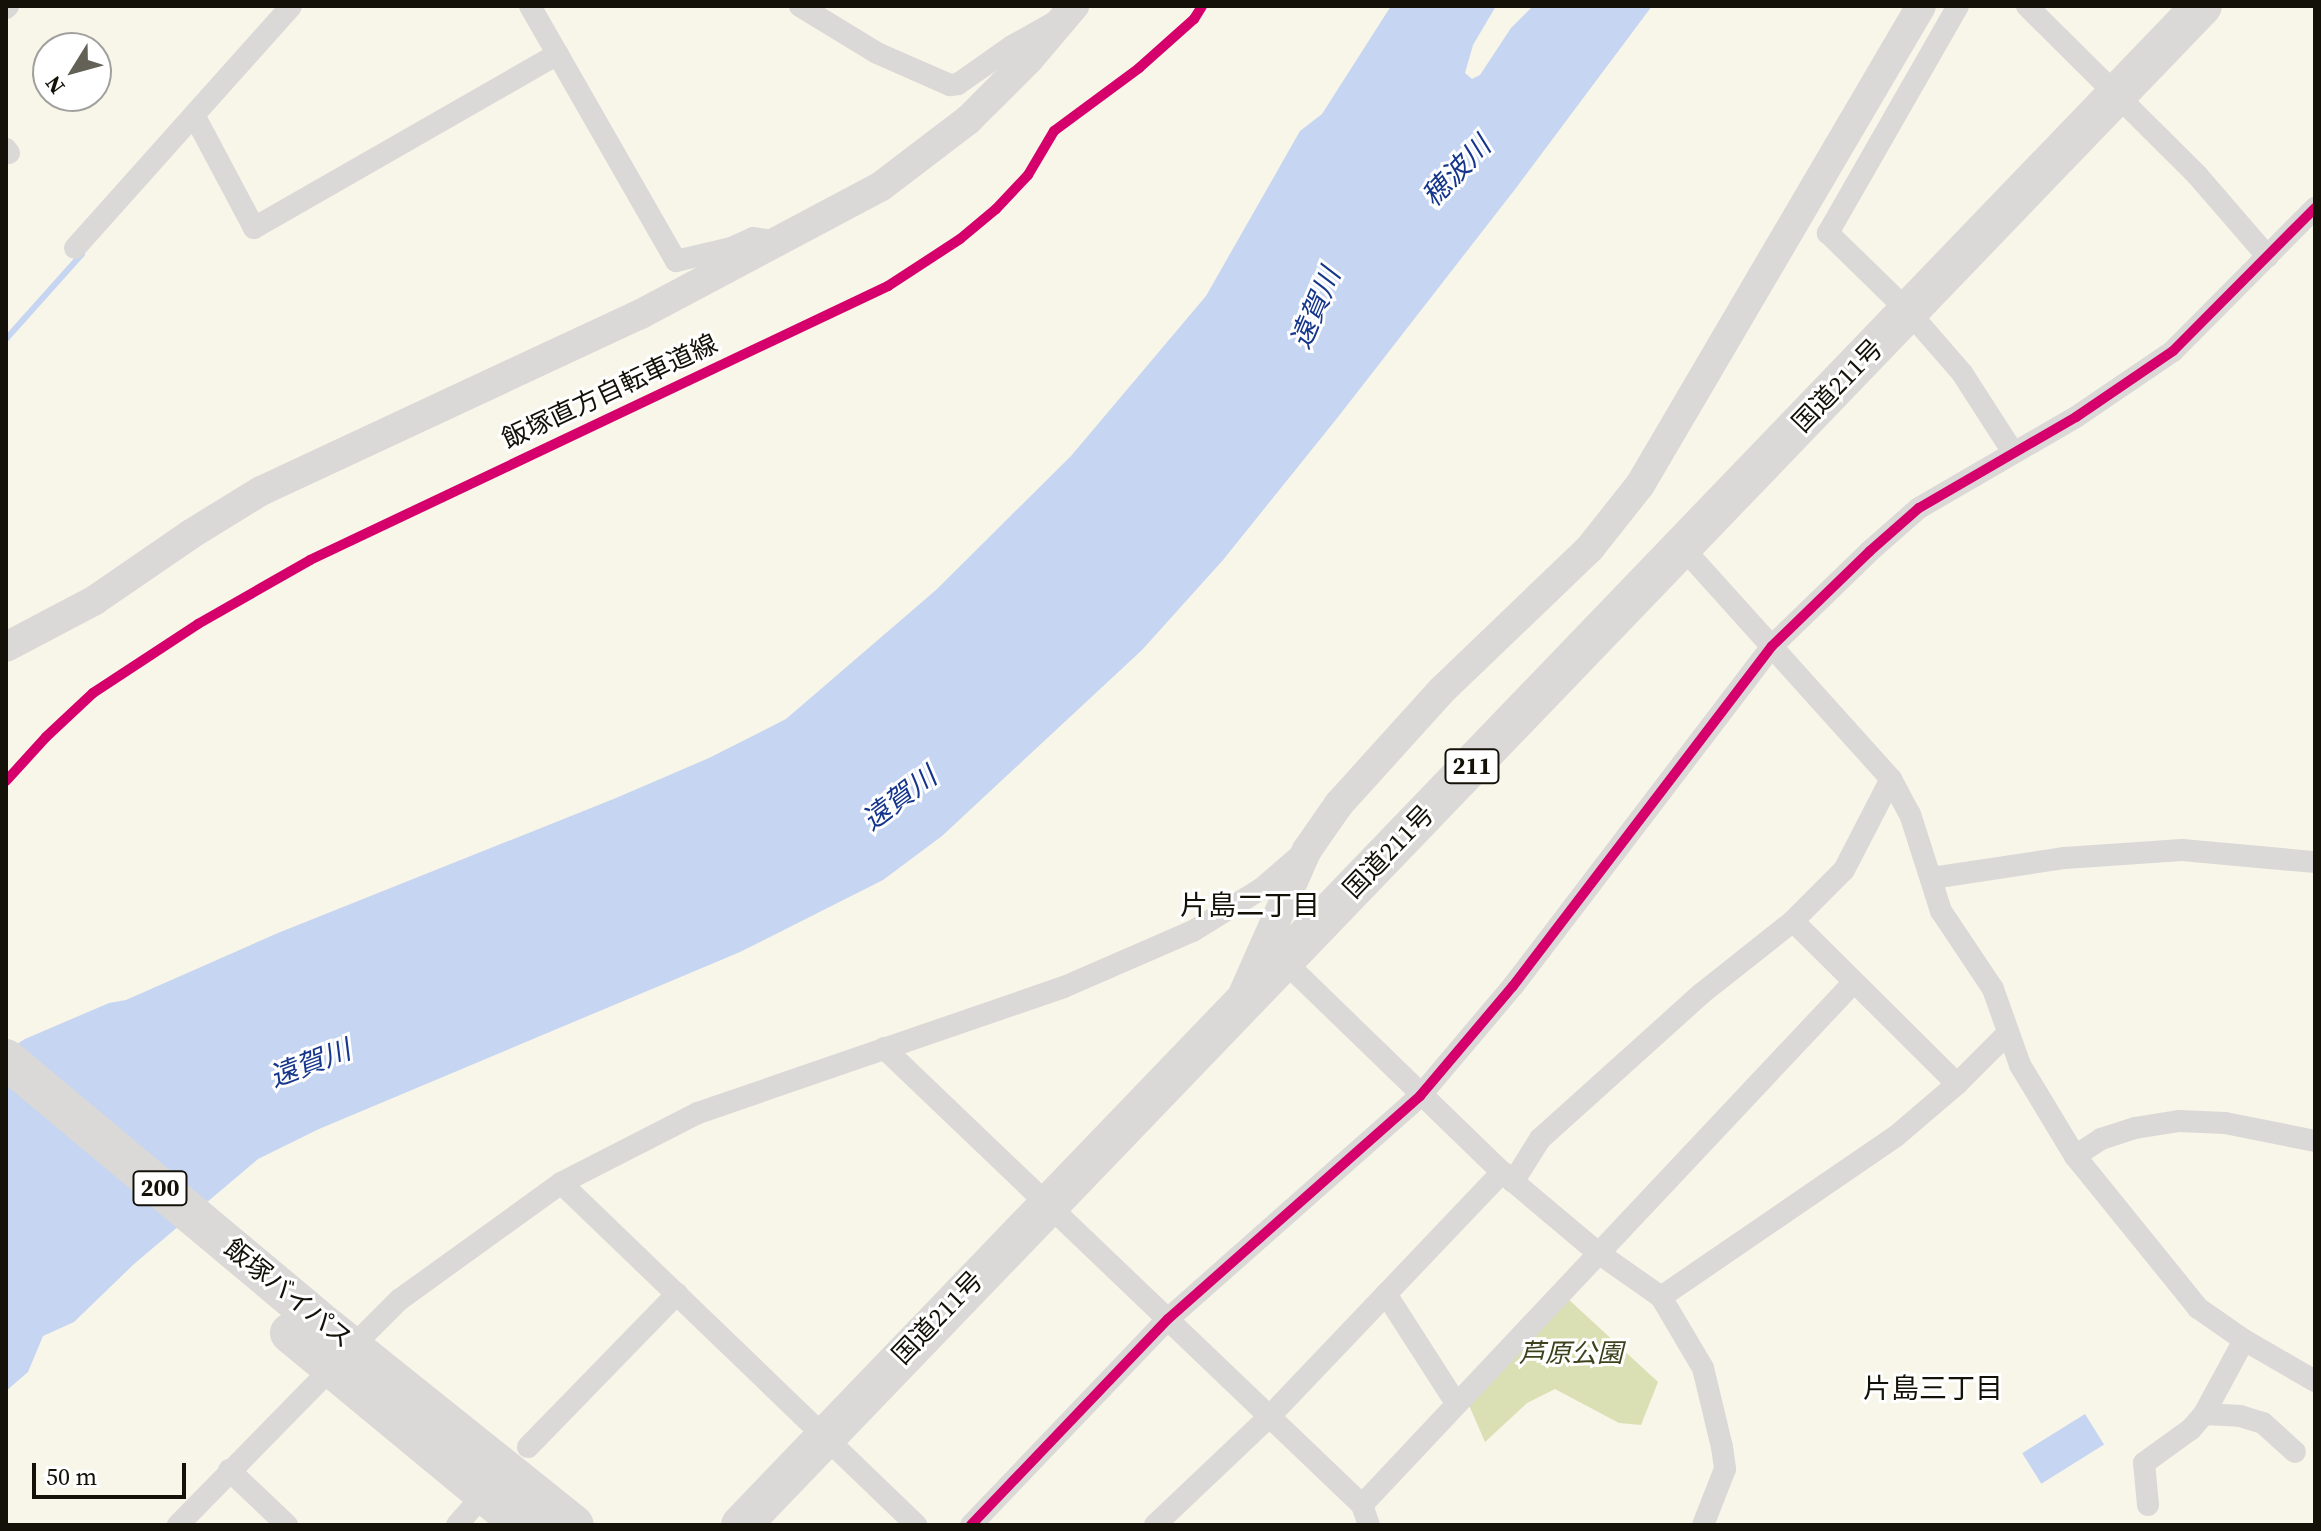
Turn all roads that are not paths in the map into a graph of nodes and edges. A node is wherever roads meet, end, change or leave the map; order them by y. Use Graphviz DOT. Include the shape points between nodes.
graph roads {
  1 [pos="291,6"];
  2 [pos="530,6"];
  3 [pos="800,6"];
  4 [pos="1921,6"];
  5 [pos="1958,6"];
  6 [pos="2027,6"];
  7 [pos="2202,6"];
  8 [pos="1070,11"];
  9 [pos="558,54"];
  10 [pos="2116,95"];
  11 [pos="194,115"];
  12 [pos="2315,208"];
  13 [pos="781,242"];
  14 [pos="75,248"];
  15 [pos="2268,257"];
  16 [pos="1909,312"];
  17 [pos="2013,452"];
  18 [pos="1683,548"];
  19 [pos="1772,646"];
  20 [pos="6,647"];
  21 [pos="1891,779"];
  22 [pos="1307,850"];
  23 [pos="2315,862"];
  24 [pos="1932,878"];
  25 [pos="1793,921"];
  26 [pos="1284,961"];
  27 [pos="1853,983"];
  28 [pos="1236,1011"];
  29 [pos="2007,1034"];
  30 [pos="884,1048"];
  31 [pos="6,1059"];
  32 [pos="1957,1084"];
  33 [pos="6,1093"];
  34 [pos="1420,1096"];
  35 [pos="2315,1141"];
  36 [pos="2075,1156"];
  37 [pos="1508,1177"];
  38 [pos="561,1183"];
  39 [pos="1047,1205"];
  40 [pos="1597,1252"];
  41 [pos="677,1294"];
  42 [pos="1386,1294"];
  43 [pos="1661,1297"];
  44 [pos="1168,1319"];
  45 [pos="303,1325"];
  46 [pos="363,1336"];
  47 [pos="2244,1340"];
  48 [pos="2315,1381"];
  49 [pos="318,1382"];
  50 [pos="1456,1403"];
  51 [pos="2204,1414"];
  52 [pos="1270,1416"];
  53 [pos="824,1437"];
  54 [pos="528,1447"];
  55 [pos="2295,1452"];
  56 [pos="229,1470"];
  57 [pos="2148,1505"];
  58 [pos="1365,1515"];
  59 [pos="178,1525"];
  60 [pos="287,1525"];
  61 [pos="522,1525"];
  62 [pos="574,1525"];
  63 [pos="741,1525"];
  64 [pos="916,1525"];
  65 [pos="971,1525"];
  66 [pos="1155,1525"];
  67 [pos="1703,1525"];
  1 -- 11 [label="street"];
  2 -- 9 [label="street"];
  3 -- 8 [label="street" via="877,53 950,85"];
  4 -- 22 [label="street" via="1640,485 1590,548 1441,691 1373,765"];
  5 -- 16 [label="street" via="1828,233"];
  6 -- 10 [label="street"];
  7 -- 10 [label="highway, 国道211号 / 211"];
  8 -- 13 [label="street" via="968,120 880,187"];
  9 -- 11 [label="street" via="254,228"];
  9 -- 13 [label="street" via="676,261 753,238"];
  10 -- 15 [label="street" via="2197,175"];
  10 -- 16 [label="highway, 国道211号 / 211"];
  11 -- 14 [label="street"];
  12 -- 15 [label="street"];
  13 -- 20 [label="street" via="639,315 261,491 95,600"];
  15 -- 17 [label="street" via="2173,351 2076,417"];
  16 -- 17 [label="street" via="1962,373"];
  16 -- 18 [label="highway, 国道211号 / 211"];
  17 -- 19 [label="street" via="1919,508"];
  18 -- 19 [label="street"];
  18 -- 26 [label="highway, 国道211号 / 211"];
  19 -- 21 [label="street"];
  19 -- 34 [label="street" via="1513,986"];
  21 -- 24 [label="street" via="1910,814"];
  21 -- 25 [label="street" via="1844,870"];
  22 -- 28 [label="street"];
  22 -- 30 [label="street" via="1261,889 1193,931 1064,987"];
  23 -- 24 [label="street" via="2182,850 2065,858"];
  24 -- 29 [label="street" via="1941,911 1993,989"];
  25 -- 27 [label="street"];
  25 -- 37 [label="street" via="1701,994 1540,1139"];
  26 -- 28 [label="highway, 国道211号 / 211"];
  26 -- 34 [label="street"];
  27 -- 32 [label="street"];
  27 -- 40 [label="street"];
  28 -- 39 [label="highway, 国道211号 / 211"];
  29 -- 32 [label="street"];
  29 -- 36 [label="street"];
  30 -- 38 [label="street" via="698,1113"];
  30 -- 39 [label="street"];
  31 -- 45 [label="highway, 飯塚バイパス / 200"];
  32 -- 43 [label="street" via="1895,1137"];
  33 -- 45 [label="highway, 飯塚バイパス / 200"];
  34 -- 37 [label="street"];
  34 -- 44 [label="street"];
  35 -- 36 [label="street" via="2225,1123 2179,1121 2101,1139"];
  36 -- 47 [label="street" via="2198,1308"];
  37 -- 40 [label="street"];
  37 -- 42 [label="street"];
  38 -- 41 [label="street"];
  38 -- 46 [label="street" via="399,1300"];
  39 -- 44 [label="street"];
  39 -- 53 [label="highway, 国道211号 / 211"];
  40 -- 43 [label="street"];
  40 -- 50 [label="street"];
  41 -- 53 [label="street"];
  41 -- 54 [label="street"];
  42 -- 50 [label="street"];
  42 -- 52 [label="street"];
  43 -- 67 [label="street" via="1703,1368 1722,1447 1725,1469"];
  44 -- 52 [label="street"];
  44 -- 65 [label="street"];
  45 -- 61 [label="highway, 飯塚バイパス / 200"];
  45 -- 62 [label="highway, 飯塚バイパス / 200"];
  47 -- 48 [label="street"];
  47 -- 51 [label="street"];
  49 -- 56 [label="street"];
  50 -- 58 [label="street"];
  51 -- 55 [label="street" via="2263,1423"];
  51 -- 57 [label="street" via="2144,1463"];
  52 -- 58 [label="street"];
  52 -- 66 [label="street"];
  53 -- 63 [label="highway, 国道211号 / 211"];
  53 -- 64 [label="street"];
  56 -- 59 [label="street"];
  56 -- 60 [label="street"];
}
